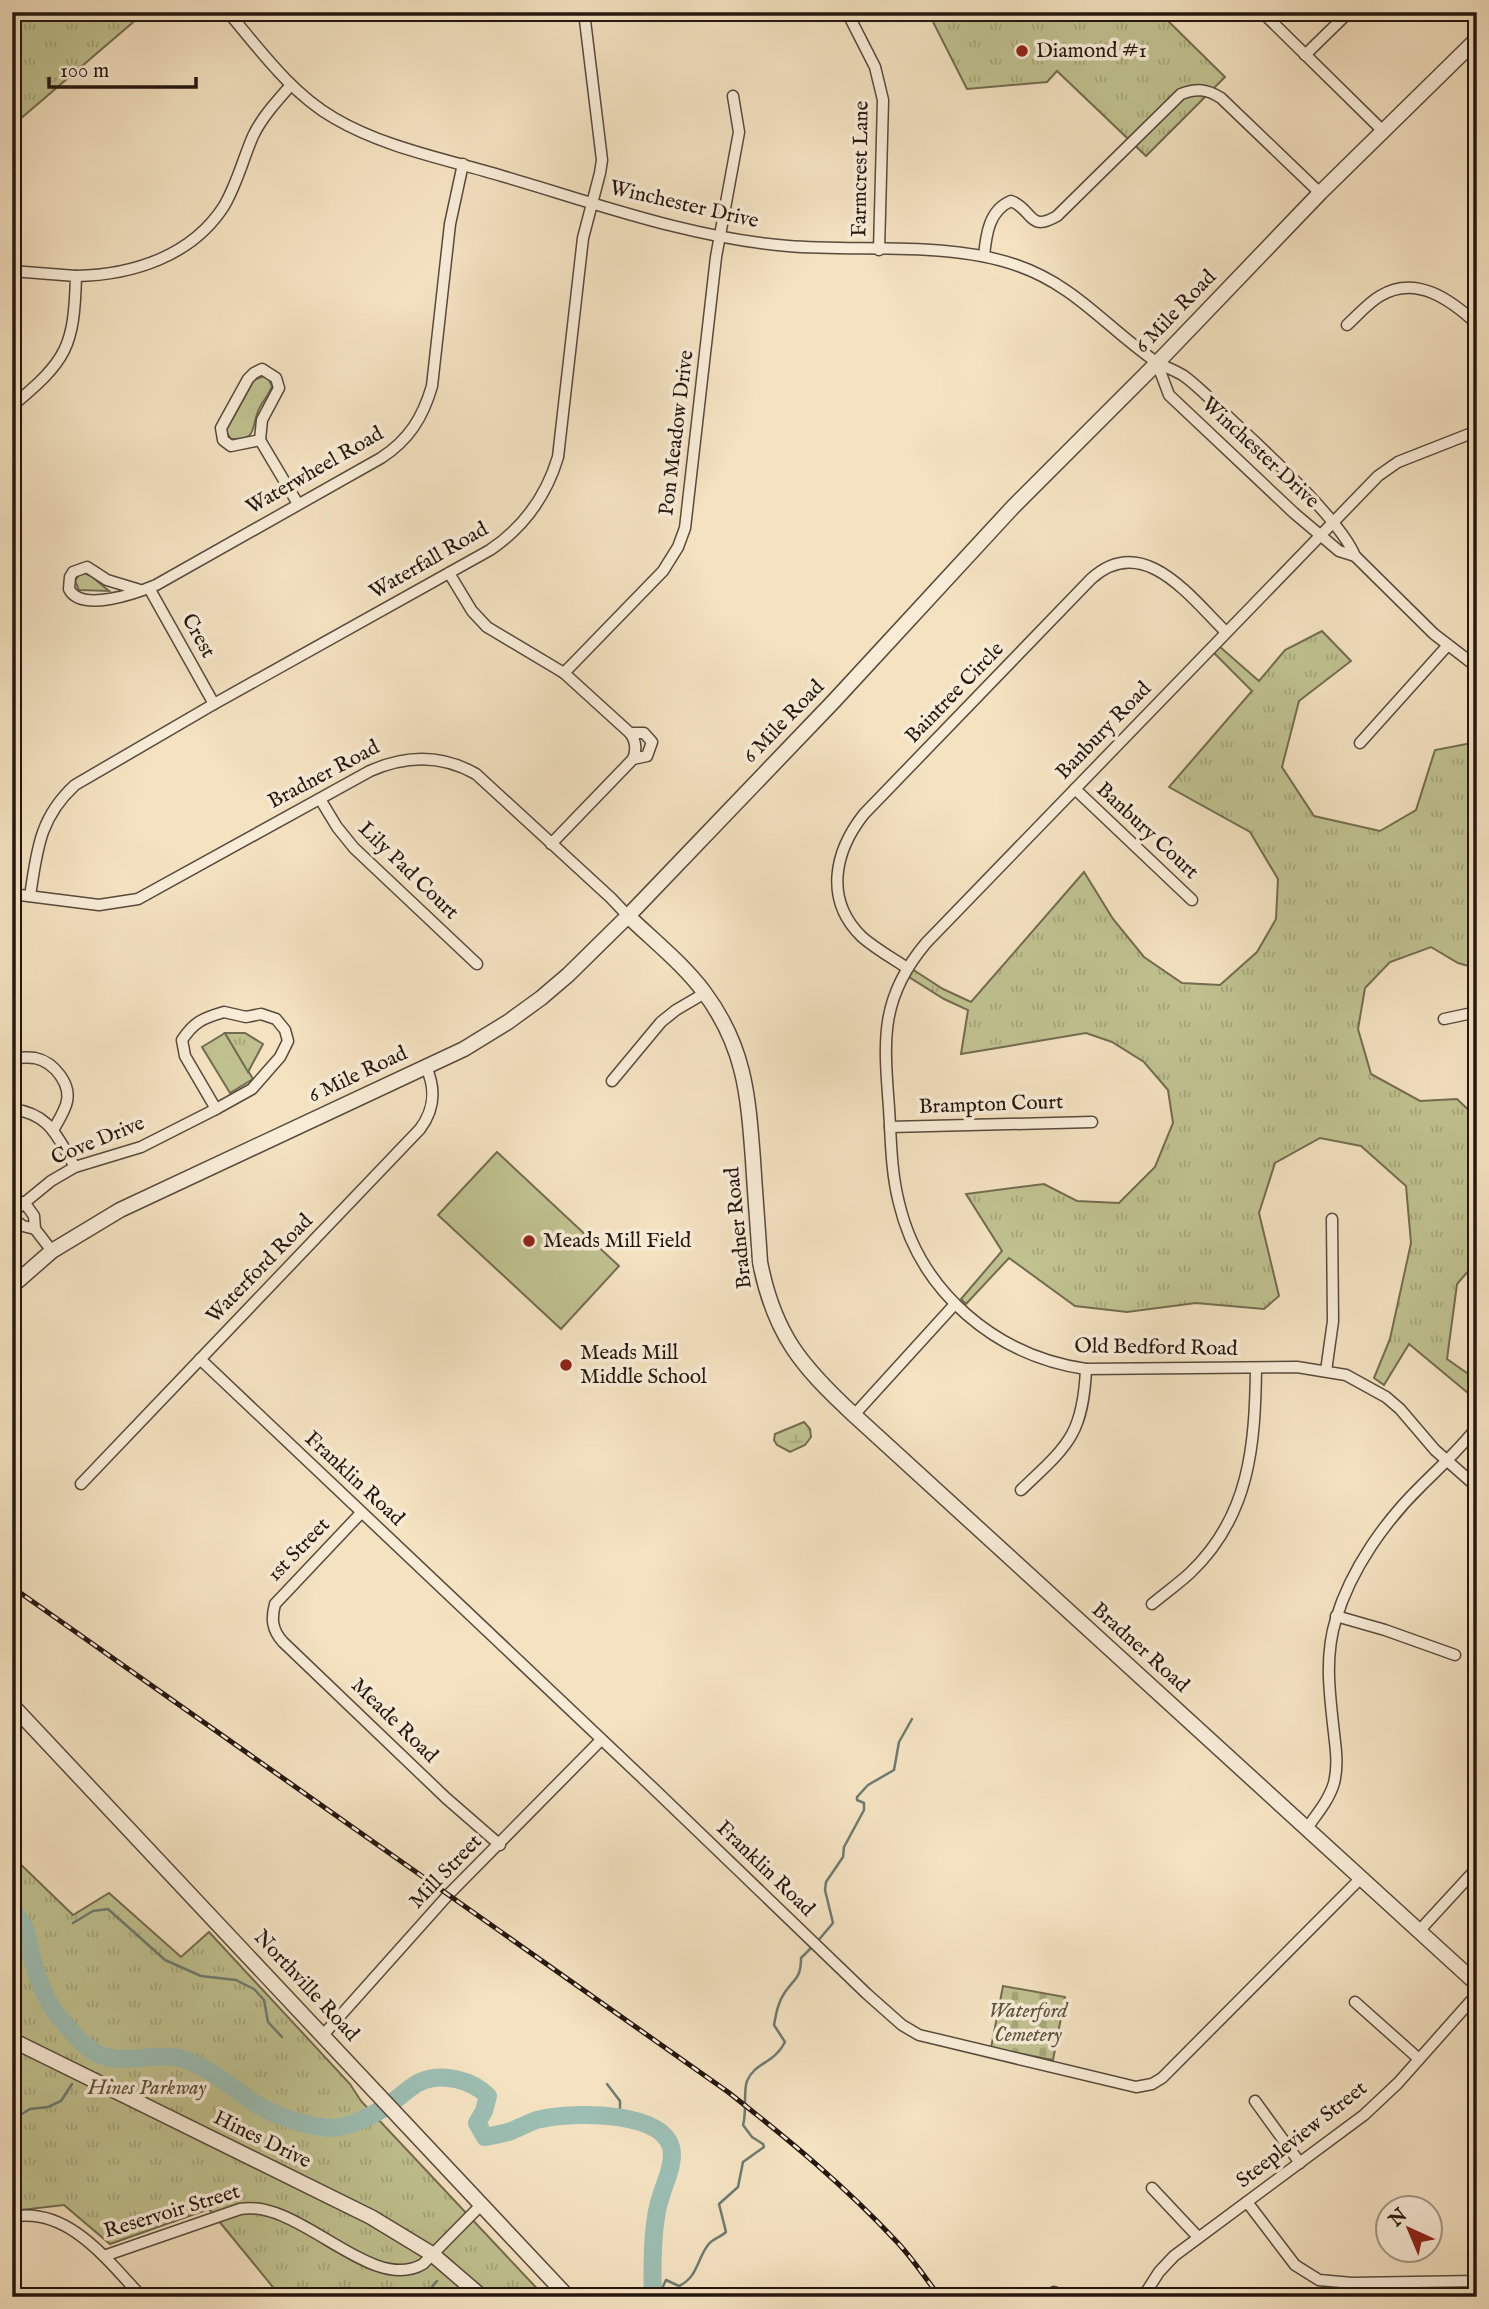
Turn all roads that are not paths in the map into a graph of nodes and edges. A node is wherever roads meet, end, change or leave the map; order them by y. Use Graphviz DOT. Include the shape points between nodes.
graph roads {
  1 [pos="228,12"];
  2 [pos="584,12"];
  3 [pos="847,12"];
  4 [pos="1262,12"];
  5 [pos="1349,12"];
  6 [pos="1477,39"];
  7 [pos="1305,55"];
  8 [pos="291,85"];
  9 [pos="733,96"];
  10 [pos="1382,130"];
  11 [pos="463,164"];
  12 [pos="1320,192"];
  13 [pos="593,203"];
  14 [pos="720,237"];
  15 [pos="878,250"];
  16 [pos="984,256"];
  17 [pos="12,271"];
  18 [pos="76,276"];
  19 [pos="1477,324"];
  20 [pos="1348,325"];
  21 [pos="1157,363"];
  22 [pos="12,406"];
  23 [pos="1477,431"];
  24 [pos="260,440"];
  25 [pos="298,504"];
  26 [pos="1332,522"];
  27 [pos="1320,535"];
  28 [pos="1354,556"];
  29 [pos="449,573"];
  30 [pos="144,589"];
  31 [pos="1226,632"];
  32 [pos="1448,645"];
  33 [pos="1477,667"];
  34 [pos="564,673"];
  35 [pos="214,704"];
  36 [pos="630,733"];
  37 [pos="1360,743"];
  38 [pos="633,759"];
  39 [pos="1075,789"];
  40 [pos="320,799"];
  41 [pos="551,844"];
  42 [pos="12,894"];
  43 [pos="30,896"];
  44 [pos="1192,900"];
  45 [pos="628,916"];
  46 [pos="477,964"];
  47 [pos="907,968"];
  48 [pos="705,993"];
  49 [pos="1477,1012"];
  50 [pos="1444,1019"];
  51 [pos="12,1058"];
  52 [pos="426,1067"];
  53 [pos="612,1081"];
  54 [pos="12,1109"];
  55 [pos="216,1109"];
  56 [pos="1092,1122"];
  57 [pos="890,1127"];
  58 [pos="53,1130"];
  59 [pos="75,1167"];
  60 [pos="24,1202"];
  61 [pos="12,1215"];
  62 [pos="1332,1219"];
  63 [pos="35,1229"];
  64 [pos="52,1251"];
  65 [pos="12,1286"];
  66 [pos="956,1304"];
  67 [pos="200,1359"];
  68 [pos="1255,1368"];
  69 [pos="1086,1369"];
  70 [pos="1326,1371"];
  71 [pos="854,1415"];
  72 [pos="1477,1427"];
  73 [pos="1447,1461"];
  74 [pos="81,1484"];
  75 [pos="1477,1486"];
  76 [pos="1021,1490"];
  77 [pos="361,1513"];
  78 [pos="1152,1604"];
  79 [pos="1336,1616"];
  80 [pos="272,1618"];
  81 [pos="1455,1655"];
  82 [pos="12,1706"];
  83 [pos="601,1740"];
  84 [pos="1307,1828"];
  85 [pos="500,1844"];
  86 [pos="1477,1868"];
  87 [pos="1361,1878"];
  88 [pos="1419,1931"];
  89 [pos="1477,1984"];
  90 [pos="1477,1994"];
  91 [pos="1355,2002"];
  92 [pos="323,2035"];
  93 [pos="12,2040"];
  94 [pos="1419,2059"];
  95 [pos="1255,2101"];
  96 [pos="1300,2163"];
  97 [pos="1152,2188"];
  98 [pos="1247,2202"];
  99 [pos="482,2204"];
  100 [pos="12,2217"];
  101 [pos="1198,2237"];
  102 [pos="432,2254"];
  103 [pos="104,2256"];
  104 [pos="1477,2281"];
  105 [pos="1054,2292"];
  106 [pos="142,2297"];
  107 [pos="482,2297"];
  108 [pos="568,2297"];
  109 [pos="1068,2297"];
  110 [pos="1143,2297"];
  1 -- 8 [label="street, Winchester Drive"];
  2 -- 13 [label="street, Waterfall Road" via="601,150"];
  3 -- 15 [label="street, Farmcrest Lane" via="875,67 883,100"];
  4 -- 7 [label="street"];
  5 -- 7 [label="street"];
  6 -- 10 [label="street, 6 Mile Road"];
  7 -- 10 [label="street"];
  8 -- 11 [label="street, Winchester Drive" via="355,129"];
  8 -- 18 [label="street" via="258,128 224,206 197,236 176,253 136,269"];
  9 -- 14 [label="street, Pon Meadow Drive" via="739,132"];
  10 -- 12 [label="street, 6 Mile Road"];
  11 -- 13 [label="street, Winchester Drive"];
  11 -- 25 [label="street, Waterwheel Road" via="450,224 432,386 422,416 390,452"];
  12 -- 16 [label="street" via="1222,98 1194,89 1181,94 1057,216 1038,223 1011,201 998,208 987,231"];
  12 -- 21 [label="street, 6 Mile Road"];
  13 -- 14 [label="street, Winchester Drive"];
  13 -- 29 [label="street, Waterfall Road" via="583,238 561,438 552,476 537,505 513,533"];
  14 -- 15 [label="street, Winchester Drive" via="784,246"];
  14 -- 34 [label="street, Pon Meadow Drive" via="682,538 663,571"];
  15 -- 16 [label="street, Winchester Drive"];
  16 -- 21 [label="street, Winchester Drive" via="1030,270 1066,288"];
  17 -- 18 [label="street"];
  18 -- 22 [label="street" via="72,328 62,355 48,375"];
  19 -- 20 [label="street" via="1439,295 1402,288 1378,296"];
  21 -- 26 [label="street, Winchester Drive" via="1182,375"];
  21 -- 27 [label="street, Winchester Drive" via="1169,395"];
  21 -- 45 [label="street, 6 Mile Road" via="1013,507"];
  23 -- 26 [label="street, Banbury Road" via="1394,464"];
  24 -- 24 [label="street" via="262,420 279,388 276,378 262,369 248,379 220,432 231,446"];
  24 -- 25 [label="street"];
  25 -- 30 [label="street, Waterwheel Road"];
  26 -- 27 [label="street, Banbury Road"];
  26 -- 28 [label="street, Winchester Drive"];
  27 -- 28 [label="street, Winchester Drive" via="1339,551"];
  27 -- 31 [label="street, Banbury Road"];
  28 -- 32 [label="street, Winchester Drive"];
  29 -- 34 [label="street" via="487,627"];
  29 -- 35 [label="street, Waterfall Road"];
  30 -- 30 [label="street, Waterwheel Road" via="107,580 87,567 73,572 69,582 71,594 84,600 118,598"];
  30 -- 35 [label="street, Crest"];
  31 -- 39 [label="street, Banbury Road"];
  31 -- 47 [label="street, Baintree Circle" via="1157,569 1131,562 1103,569 864,814 839,859 841,901 862,936"];
  32 -- 33 [label="street, Winchester Drive"];
  32 -- 37 [label="street"];
  34 -- 36 [label="street"];
  35 -- 43 [label="street, Waterfall Road" via="86,777 65,794 42,831"];
  36 -- 38 [label="street" via="636,745"];
  36 -- 38 [label="street" via="644,733 652,742 647,756"];
  38 -- 41 [label="street"];
  39 -- 44 [label="street, Banbury Court"];
  39 -- 47 [label="street, Banbury Road"];
  40 -- 41 [label="street, Bradner Road" via="386,764 416,758 439,760 475,774"];
  40 -- 43 [label="street, Bradner Road" via="138,899 99,905"];
  40 -- 46 [label="street, Lily Pad Court" via="354,848"];
  41 -- 45 [label="street, Bradner Road"];
  42 -- 43 [label="street, Bradner Road"];
  45 -- 48 [label="street, Bradner Road"];
  45 -- 52 [label="street, 6 Mile Road" via="530,1006 486,1036"];
  47 -- 57 [label="street, Old Bedford Road" via="885,1031"];
  48 -- 53 [label="street" via="661,1022"];
  48 -- 71 [label="street, Bradner Road" via="730,1036 746,1083 760,1262 771,1304 802,1363"];
  49 -- 50 [label="street"];
  51 -- 58 [label="street" via="36,1058 62,1077 68,1102"];
  52 -- 64 [label="street, 6 Mile Road" via="174,1183"];
  52 -- 67 [label="street, Waterford Road" via="433,1093 425,1121"];
  54 -- 58 [label="street" via="39,1116"];
  55 -- 55 [label="street, Cove Drive" via="252,1089 280,1057 288,1041 276,1020 261,1014 246,1017 224,1012 192,1026 182,1040 185,1056"];
  55 -- 59 [label="street, Cove Drive" via="141,1147"];
  56 -- 57 [label="street, Brampton Court"];
  57 -- 66 [label="street, Old Bedford Road" via="895,1185 905,1224 927,1269"];
  58 -- 59 [label="street"];
  59 -- 60 [label="street, Cove Drive"];
  60 -- 61 [label="street, Cove Drive"];
  60 -- 63 [label="street" via="34,1216"];
  61 -- 63 [label="street" via="23,1226"];
  62 -- 70 [label="street" via="1334,1321"];
  63 -- 64 [label="street"];
  64 -- 65 [label="street, 6 Mile Road"];
  66 -- 69 [label="street, Old Bedford Road" via="984,1330 1016,1349"];
  66 -- 71 [label="street"];
  67 -- 74 [label="street, Waterford Road"];
  67 -- 77 [label="street, Franklin Road"];
  68 -- 69 [label="street, Old Bedford Road"];
  68 -- 70 [label="street, Old Bedford Road"];
  68 -- 78 [label="street" via="1254,1440 1237,1501 1199,1563"];
  69 -- 76 [label="street" via="1085,1401 1073,1434"];
  70 -- 73 [label="street, Old Bedford Road" via="1386,1397"];
  71 -- 84 [label="street, Bradner Road"];
  72 -- 73 [label="street"];
  73 -- 75 [label="street, Old Bedford Road"];
  73 -- 79 [label="street" via="1383,1532 1353,1576"];
  77 -- 80 [label="street, 1st Street" via="282,1595"];
  77 -- 83 [label="street, Franklin Road"];
  79 -- 81 [label="street"];
  79 -- 84 [label="street" via="1328,1669 1336,1772 1329,1796"];
  80 -- 85 [label="street, Meade Road" via="283,1642"];
  82 -- 92 [label="street, Northville Road"];
  83 -- 85 [label="street, Mill Street"];
  83 -- 87 [label="street, Franklin Road" via="884,2010 919,2035 1136,2087 1162,2078"];
  84 -- 87 [label="street, Bradner Road"];
  85 -- 92 [label="street, Mill Street"];
  86 -- 88 [label="street"];
  87 -- 88 [label="street, Bradner Road"];
  88 -- 89 [label="street, Bradner Road"];
  90 -- 94 [label="street, Steepleview Street"];
  91 -- 94 [label="street"];
  92 -- 99 [label="street, Northville Road"];
  93 -- 102 [label="street, Hines Drive" via="371,2217"];
  94 -- 96 [label="street, Steepleview Street" via="1364,2115"];
  95 -- 96 [label="street"];
  96 -- 98 [label="street, Steepleview Street"];
  97 -- 101 [label="street"];
  98 -- 101 [label="street, Steepleview Street"];
  98 -- 104 [label="street" via="1295,2265 1319,2280"];
  99 -- 102 [label="street, Reservoir Street"];
  99 -- 108 [label="street, Northville Road"];
  100 -- 103 [label="street, Reservoir Street" via="54,2220"];
  101 -- 110 [label="street, Steepleview Street" via="1166,2263"];
  102 -- 103 [label="street, Reservoir Street" via="417,2268 386,2269 276,2212 256,2207"];
  102 -- 107 [label="street, Hines Drive"];
  103 -- 106 [label="street"];
  105 -- 109 [label="street"];
}
